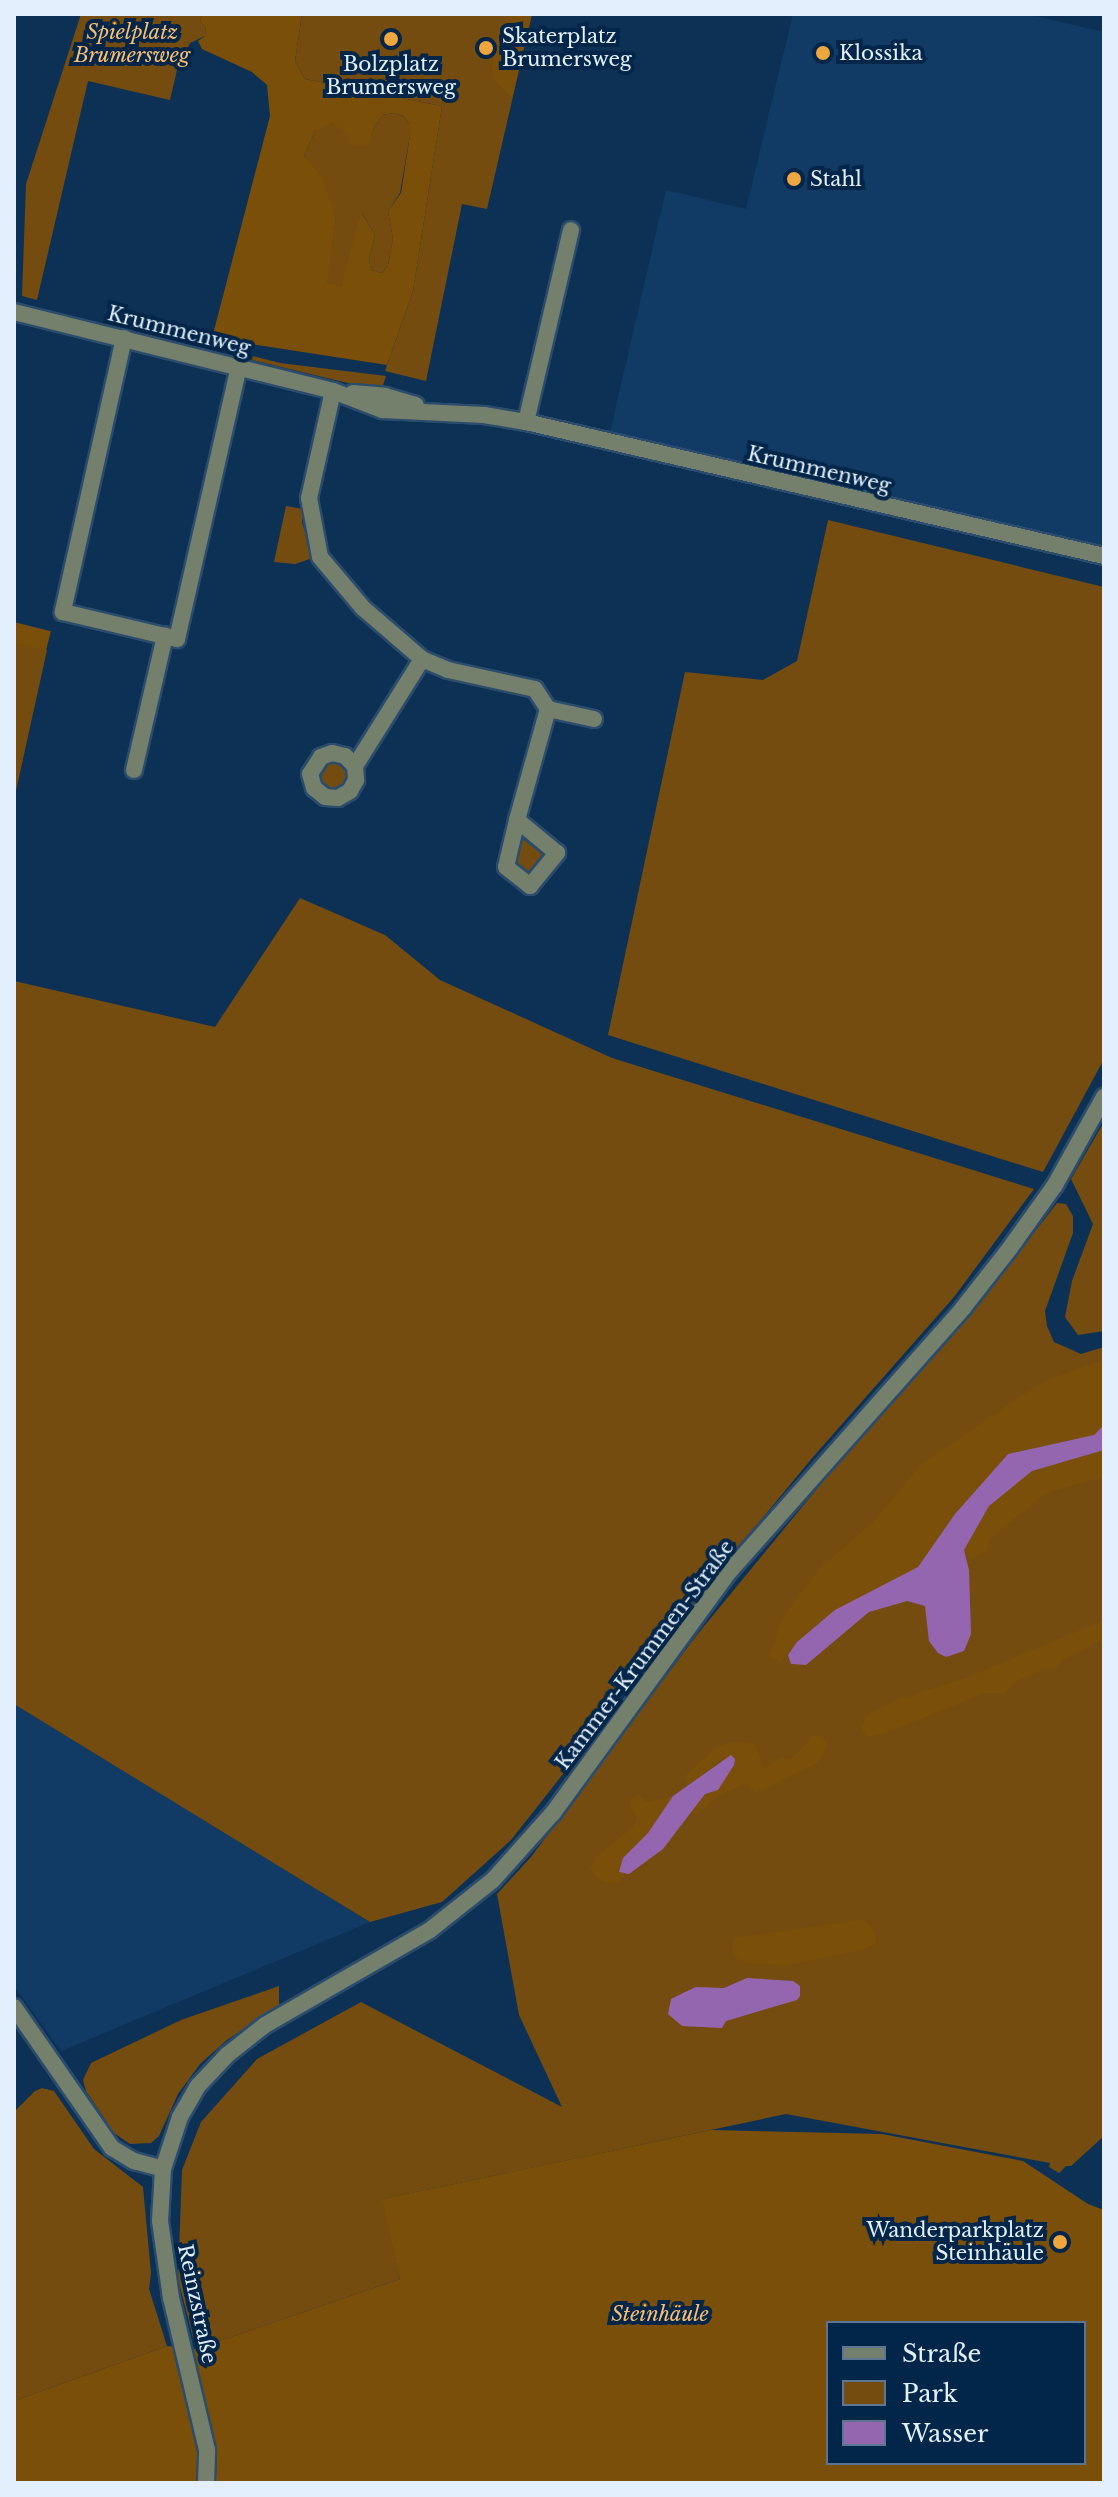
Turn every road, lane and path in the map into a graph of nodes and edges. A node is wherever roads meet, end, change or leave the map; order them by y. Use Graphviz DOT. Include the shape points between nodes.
graph roads {
  1 [pos="571,230"];
  2 [pos="14,312"];
  3 [pos="124,338"];
  4 [pos="239,366"];
  5 [pos="333,391"];
  6 [pos="526,422"];
  7 [pos="1104,556"];
  8 [pos="165,636"];
  9 [pos="422,659"];
  10 [pos="548,709"];
  11 [pos="594,719"];
  12 [pos="355,766"];
  13 [pos="134,770"];
  14 [pos="517,820"];
  15 [pos="1104,1097"];
  16 [pos="14,2007"];
  17 [pos="163,2169"];
  18 [pos="206,2483"];
  1 -- 6 [label="street"];
  2 -- 3 [label="street, Krummenweg"];
  3 -- 4 [label="street, Krummenweg"];
  3 -- 8 [label="street" via="63,612"];
  4 -- 5 [label="street, Krummenweg"];
  4 -- 8 [label="street" via="177,639"];
  5 -- 6 [label="street, Krummenweg" via="385,396 445,414"];
  5 -- 9 [label="street" via="309,498 320,557 372,617"];
  6 -- 7 [label="street, Krummenweg"];
  8 -- 13 [label="street"];
  9 -- 10 [label="street" via="535,689"];
  9 -- 12 [label="street"];
  10 -- 11 [label="street"];
  10 -- 14 [label="street"];
  15 -- 17 [label="street, Kammer-Krummen-Straße" via="1055,1185 1010,1248 729,1572 553,1813 493,1880 430,1930 265,2025 227,2055 197,2087"];
  16 -- 17 [label="street" via="112,2148"];
  17 -- 18 [label="street, Reinzstraße" via="160,2221 165,2264 207,2450"];
}
